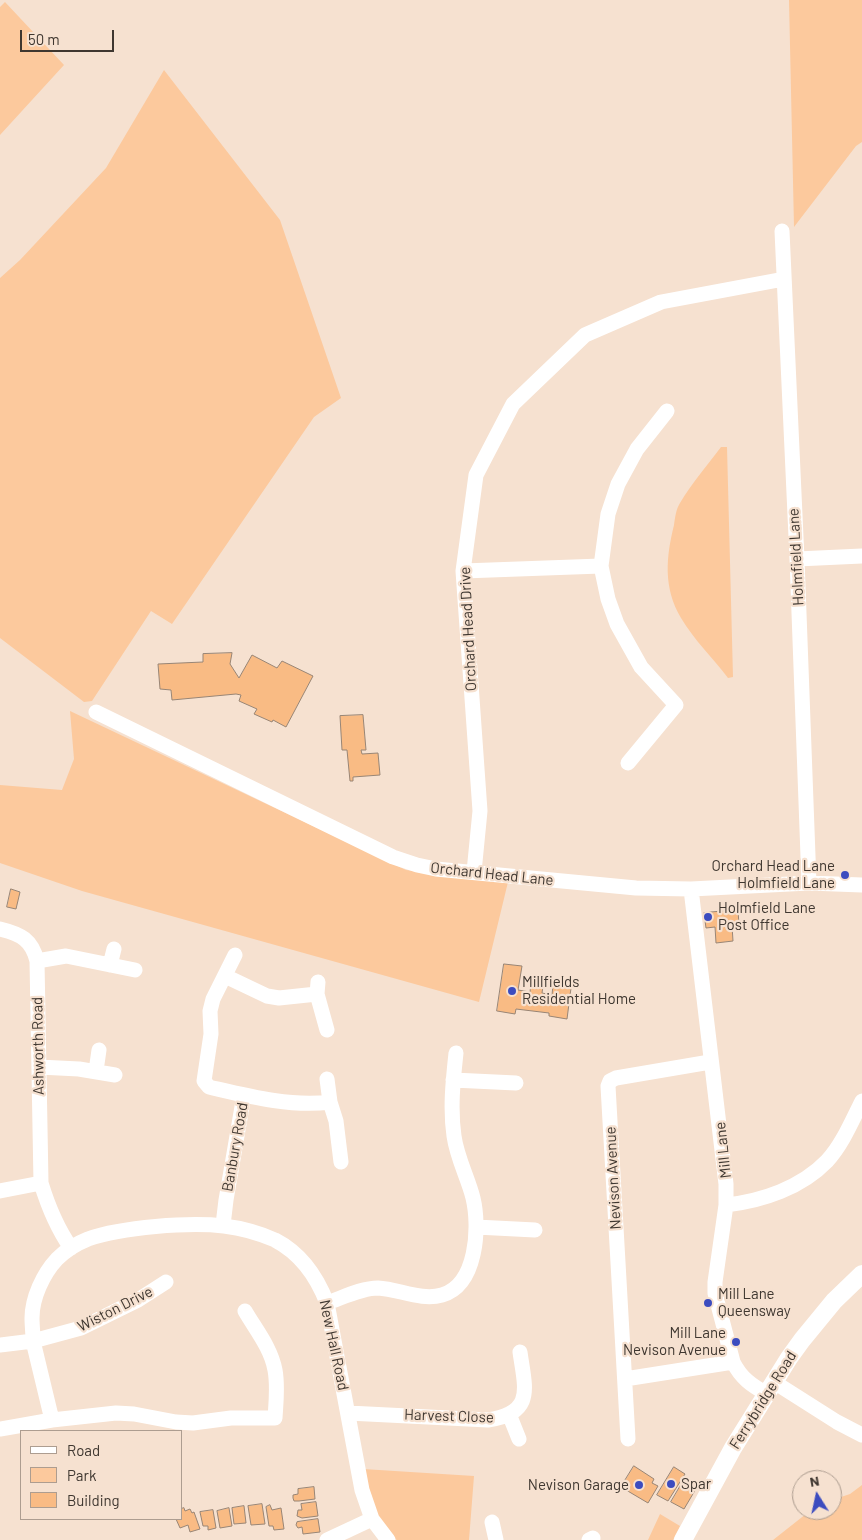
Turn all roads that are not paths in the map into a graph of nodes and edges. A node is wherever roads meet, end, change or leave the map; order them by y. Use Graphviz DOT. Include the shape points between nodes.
graph roads {
  1 [pos="782,230"];
  2 [pos="784,279"];
  3 [pos="667,411"];
  4 [pos="862,556"];
  5 [pos="797,559"];
  6 [pos="601,566"];
  7 [pos="463,571"];
  8 [pos="96,712"];
  9 [pos="628,763"];
  10 [pos="474,872"];
  11 [pos="809,883"];
  12 [pos="862,885"];
  13 [pos="691,889"];
  14 [pos="0,930"];
  15 [pos="114,949"];
  16 [pos="235,955"];
  17 [pos="37,961"];
  18 [pos="110,965"];
  19 [pos="135,970"];
  20 [pos="225,976"];
  21 [pos="327,1030"];
  22 [pos="99,1050"];
  23 [pos="456,1053"];
  24 [pos="710,1062"];
  25 [pos="39,1067"];
  26 [pos="96,1072"];
  27 [pos="116,1075"];
  28 [pos="328,1079"];
  29 [pos="453,1080"];
  30 [pos="516,1083"];
  31 [pos="244,1095"];
  32 [pos="862,1101"];
  33 [pos="330,1102"];
  34 [pos="341,1162"];
  35 [pos="41,1183"];
  36 [pos="0,1191"];
  37 [pos="726,1205"];
  38 [pos="223,1226"];
  39 [pos="476,1227"];
  40 [pos="535,1230"];
  41 [pos="71,1248"];
  42 [pos="862,1274"];
  43 [pos="166,1282"];
  44 [pos="327,1303"];
  45 [pos="245,1311"];
  46 [pos="34,1341"];
  47 [pos="0,1345"];
  48 [pos="520,1352"];
  49 [pos="733,1362"];
  50 [pos="625,1379"];
  51 [pos="770,1388"];
  52 [pos="348,1413"];
  53 [pos="509,1414"];
  54 [pos="52,1420"];
  55 [pos="0,1429"];
  56 [pos="862,1435"];
  57 [pos="519,1439"];
  58 [pos="628,1439"];
  59 [pos="372,1519"];
  60 [pos="492,1522"];
  61 [pos="326,1540"];
  62 [pos="388,1540"];
  63 [pos="496,1540"];
  64 [pos="683,1540"];
  1 -- 2 [label="street, Holmfield Lane"];
  2 -- 5 [label="street, Holmfield Lane"];
  2 -- 7 [label="street, Orchard Head Drive" via="661,302 585,335 513,404 476,475"];
  3 -- 6 [label="street" via="637,449 618,484 608,514"];
  4 -- 5 [label="street"];
  5 -- 11 [label="street, Holmfield Lane"];
  6 -- 7 [label="street"];
  6 -- 9 [label="street" via="617,624 641,667 676,704"];
  7 -- 10 [label="street, Orchard Head Drive" via="480,811"];
  8 -- 10 [label="street, Orchard Head Lane" via="393,857 436,869"];
  10 -- 13 [label="street, Orchard Head Lane" via="636,888"];
  11 -- 12 [label="street, Orchard Head Lane"];
  11 -- 13 [label="street, Orchard Head Lane"];
  13 -- 24 [label="street, Mill Lane"];
  14 -- 17 [label="street, Ashworth Road" via="16,933 31,944"];
  15 -- 18 [label="street"];
  16 -- 20 [label="street, Banbury Road"];
  17 -- 18 [label="street" via="66,956"];
  17 -- 25 [label="street, Ashworth Road"];
  18 -- 19 [label="street"];
  20 -- 21 [label="street" via="267,996 279,998 318,988"];
  20 -- 31 [label="street, Banbury Road" via="210,1011 211,1034 204,1081 209,1088"];
  22 -- 26 [label="street"];
  23 -- 29 [label="street"];
  24 -- 37 [label="street, Mill Lane" via="723,1150"];
  24 -- 50 [label="street, Nevison Avenue" via="616,1078 608,1086"];
  25 -- 26 [label="street"];
  25 -- 35 [label="street, Ashworth Road"];
  26 -- 27 [label="street"];
  28 -- 33 [label="street"];
  29 -- 30 [label="street"];
  29 -- 39 [label="street" via="451,1111 454,1140 473,1197"];
  31 -- 33 [label="street" via="304,1104"];
  31 -- 38 [label="street, Banbury Road"];
  32 -- 37 [label="street" via="841,1141 809,1176 761,1199"];
  33 -- 34 [label="street"];
  35 -- 36 [label="street"];
  35 -- 41 [label="street, Ashworth Road" via="59,1229"];
  37 -- 49 [label="street, Mill Lane" via="715,1289"];
  38 -- 41 [label="street, New Hall Road" via="184,1225 133,1230 88,1239"];
  38 -- 44 [label="street, New Hall Road" via="262,1235 289,1250 319,1284"];
  39 -- 40 [label="street"];
  39 -- 44 [label="street" via="470,1269 444,1294 417,1295 378,1288"];
  41 -- 46 [label="street, New Hall Road" via="45,1274 32,1316"];
  42 -- 51 [label="street, Ferrybridge Road" via="834,1301 802,1340"];
  43 -- 46 [label="street, Wiston Drive" via="138,1300 81,1328"];
  44 -- 52 [label="street, New Hall Road"];
  45 -- 54 [label="street" via="264,1342 275,1371 275,1418 231,1418 193,1423 116,1413"];
  46 -- 47 [label="street"];
  46 -- 54 [label="street, New Hall Road"];
  48 -- 53 [label="street, Harvest Close" via="524,1399"];
  49 -- 50 [label="street"];
  49 -- 51 [label="street, Mill Lane" via="746,1381"];
  50 -- 58 [label="street, Nevison Avenue"];
  51 -- 56 [label="street, Mill Lane"];
  51 -- 64 [label="street, Ferrybridge Road"];
  52 -- 53 [label="street, Harvest Close" via="488,1420"];
  52 -- 59 [label="street, New Hall Road" via="362,1490"];
  53 -- 57 [label="street"];
  54 -- 55 [label="street"];
  59 -- 61 [label="street"];
  59 -- 62 [label="street, New Hall Road"];
  60 -- 63 [label="street"];
}
